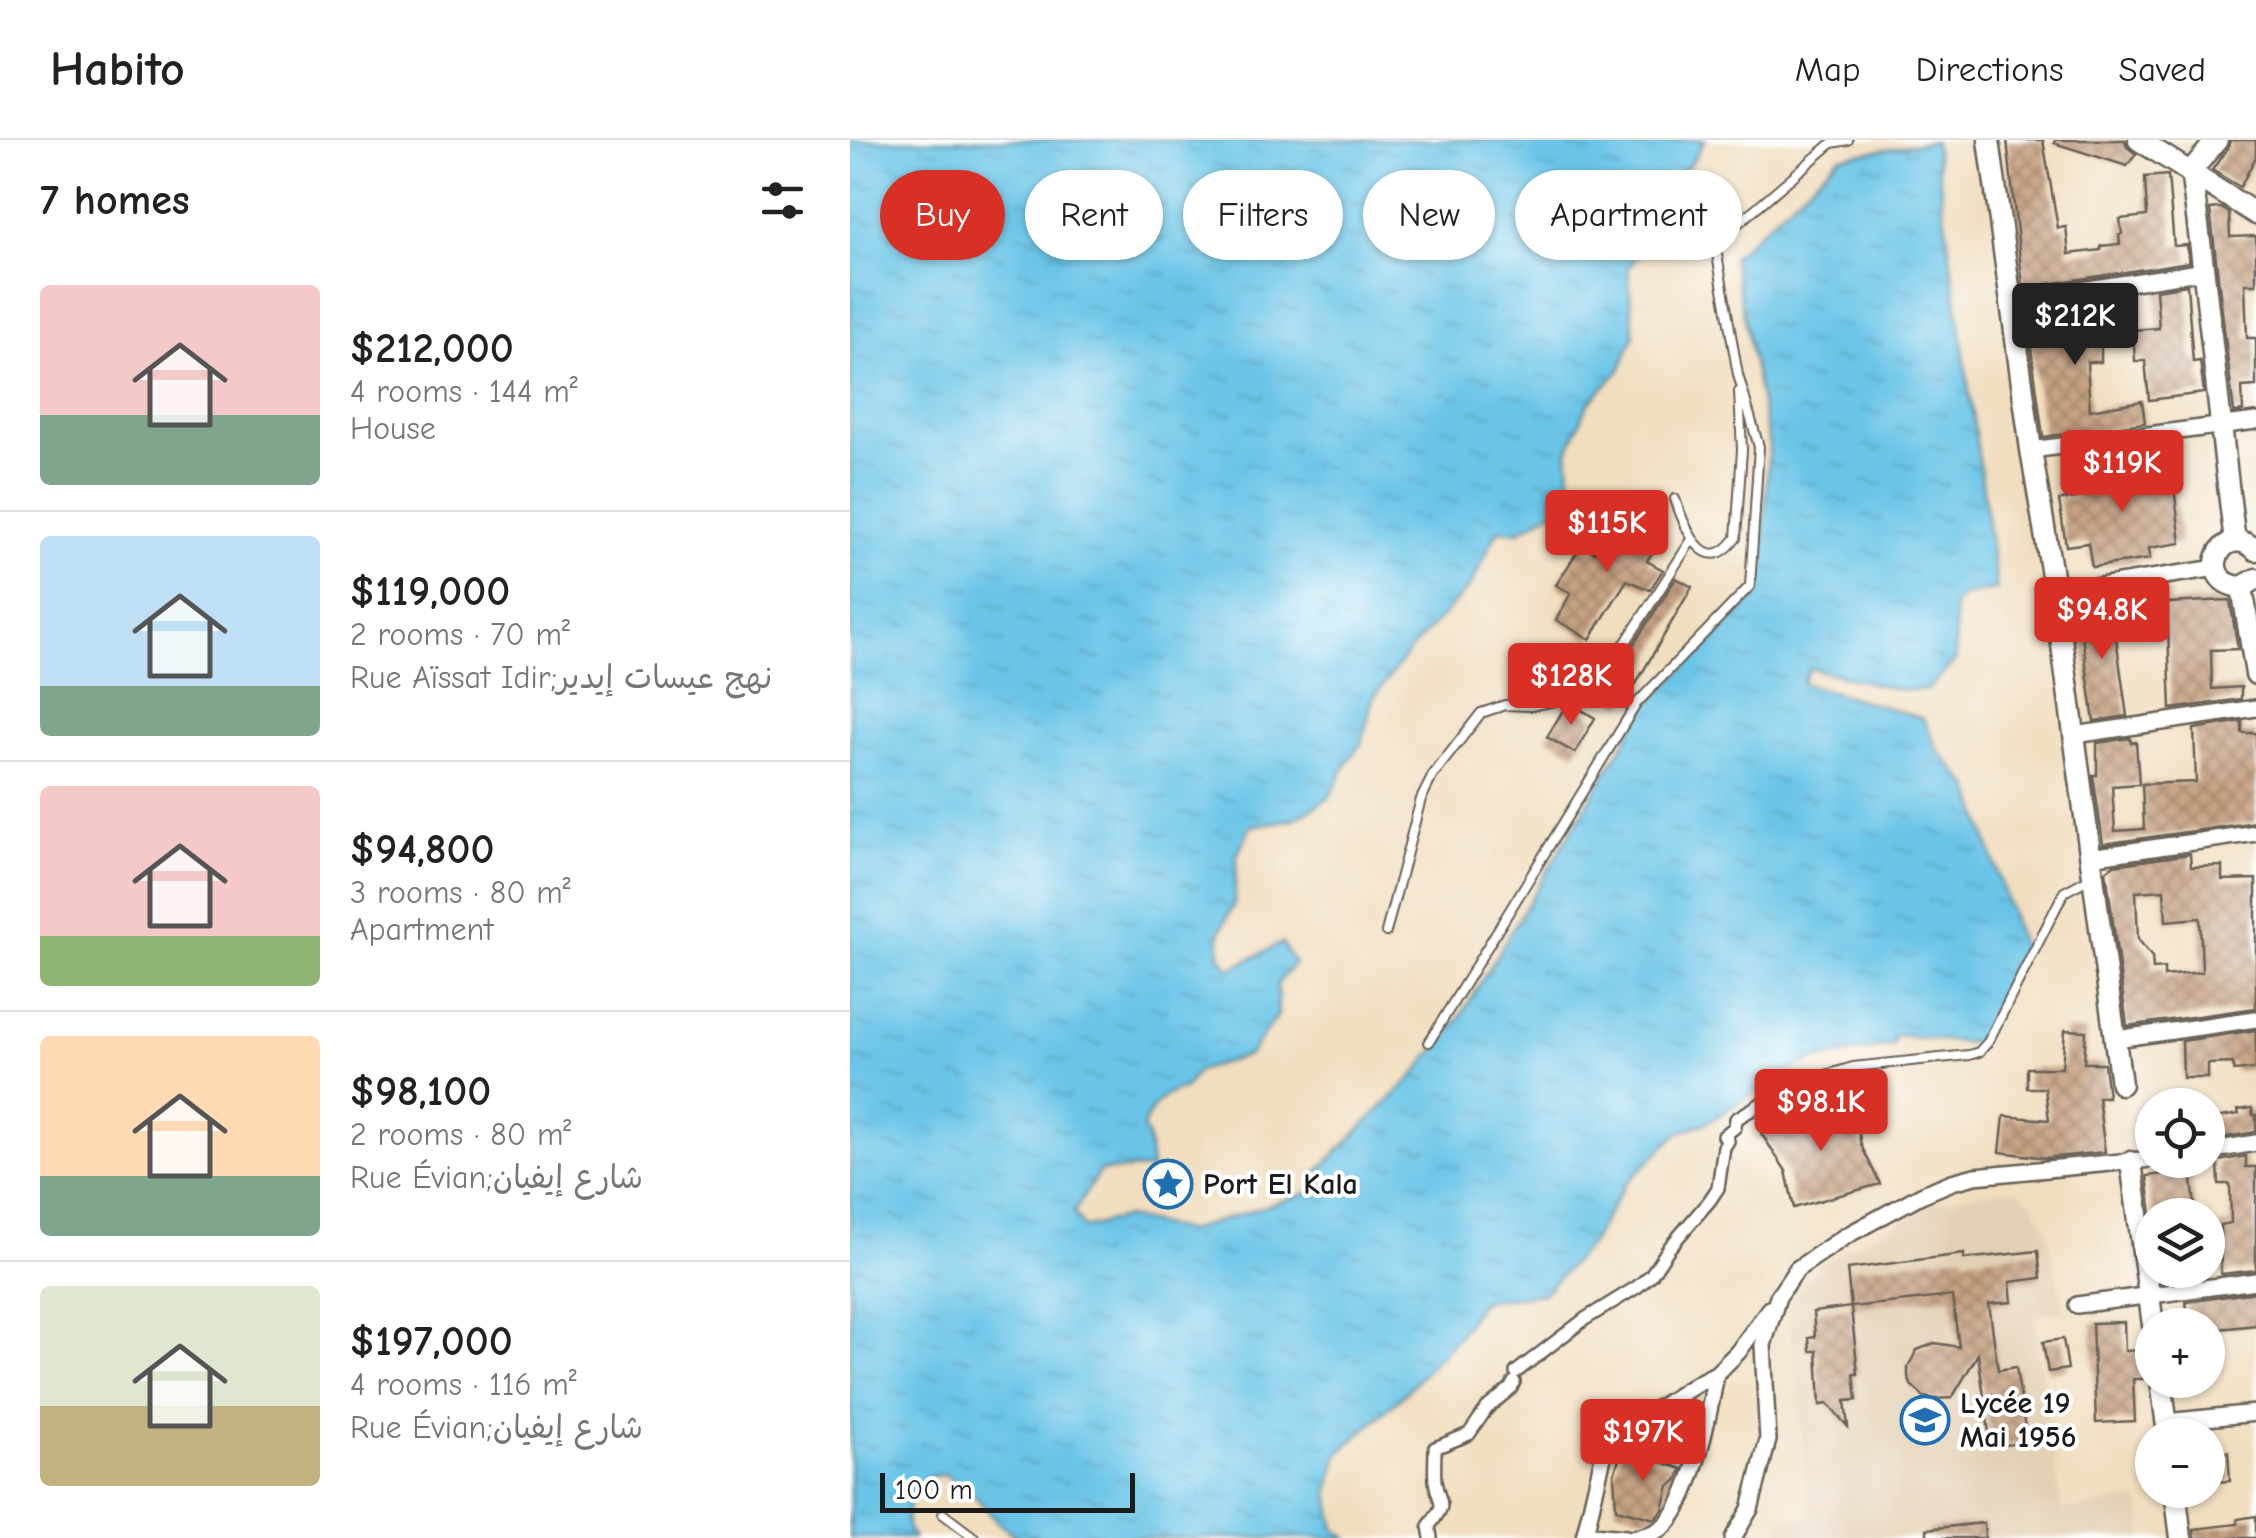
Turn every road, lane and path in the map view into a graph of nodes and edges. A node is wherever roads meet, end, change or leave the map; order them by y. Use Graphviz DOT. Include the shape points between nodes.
graph roads {
  1 [pos="1848,140"];
  2 [pos="1988,140"];
  3 [pos="2139,140"];
  4 [pos="2217,140"];
  5 [pos="2191,171"];
  6 [pos="2256,214"];
  7 [pos="2205,271"];
  8 [pos="2010,301"];
  9 [pos="1738,375"];
  10 [pos="2256,421"];
  11 [pos="2220,425"];
  12 [pos="2031,450"];
  13 [pos="1675,499"];
  14 [pos="1692,540"];
  15 [pos="2236,542"];
  16 [pos="2256,550"];
  17 [pos="2216,568"];
  18 [pos="2249,583"];
  19 [pos="2055,593"];
  20 [pos="2256,674"];
  21 [pos="2256,708"];
  22 [pos="2075,734"];
  23 [pos="2256,833"];
  24 [pos="2092,866"];
  25 [pos="1386,932"];
  26 [pos="2256,1019"];
  27 [pos="2116,1039"];
  28 [pos="1429,1042"];
  29 [pos="1805,1081"];
  30 [pos="2121,1084"];
  31 [pos="2256,1143"];
  32 [pos="2225,1148"];
  33 [pos="2135,1161"];
  34 [pos="2143,1178"];
  35 [pos="2256,1280"];
  36 [pos="2150,1295"];
  37 [pos="1778,1298"];
  38 [pos="2077,1305"];
  39 [pos="2152,1308"];
  40 [pos="1716,1374"];
  41 [pos="2256,1413"];
  42 [pos="2225,1418"];
  43 [pos="2177,1508"];
  44 [pos="942,1514"];
  45 [pos="975,1538"];
  46 [pos="1431,1538"];
  47 [pos="1585,1538"];
  48 [pos="1626,1538"];
  49 [pos="1634,1538"];
  50 [pos="1733,1538"];
  51 [pos="2181,1538"];
  1 -- 9 [label="lane" via="1832,143 1716,243"];
  2 -- 8 [label="street"];
  3 -- 5 [label="street"];
  4 -- 5 [label="street"];
  5 -- 6 [label="street"];
  5 -- 7 [label="street"];
  7 -- 8 [label="street"];
  7 -- 11 [label="street"];
  8 -- 12 [label="street"];
  9 -- 14 [label="lane" via="1736,538 1719,553"];
  9 -- 28 [label="lane" via="1759,448 1750,586 1637,702"];
  10 -- 11 [label="street"];
  11 -- 12 [label="street"];
  11 -- 15 [label="street"];
  12 -- 19 [label="street"];
  13 -- 14 [label="lane"];
  14 -- 25 [label="lane" via="1626,642 1582,684 1556,701 1481,713 1421,799"];
  15 -- 16 [label="street"];
  15 -- 17 [label="street" via="2222,548"];
  17 -- 18 [label="street" via="2234,587"];
  17 -- 19 [label="street"];
  18 -- 20 [label="street"];
  19 -- 22 [label="street"];
  21 -- 22 [label="street"];
  22 -- 24 [label="street"];
  23 -- 24 [label="street"];
  24 -- 27 [label="street"];
  24 -- 29 [label="lane" via="2064,892 1980,1052 1853,1067"];
  26 -- 27 [label="street"];
  27 -- 30 [label="street"];
  29 -- 46 [label="street" via="1736,1119 1724,1136 1718,1188 1651,1275 1515,1377 1469,1434 1435,1448 1442,1502 1429,1526"];
  31 -- 32 [label="street"];
  33 -- 37 [label="street" via="1952,1182 1819,1252 1797,1269"];
  34 -- 36 [label="street"];
  35 -- 36 [label="street"];
  36 -- 38 [label="street"];
  36 -- 39 [label="street"];
  37 -- 40 [label="street"];
  37 -- 50 [label="street" via="1763,1345 1768,1440 1750,1509"];
  40 -- 47 [label="street" via="1605,1448"];
  40 -- 49 [label="street" via="1684,1494 1663,1528"];
  41 -- 42 [label="street"];
  43 -- 51 [label="street"];
  44 -- 45 [label="lane"];
  47 -- 48 [label="street"];
}
